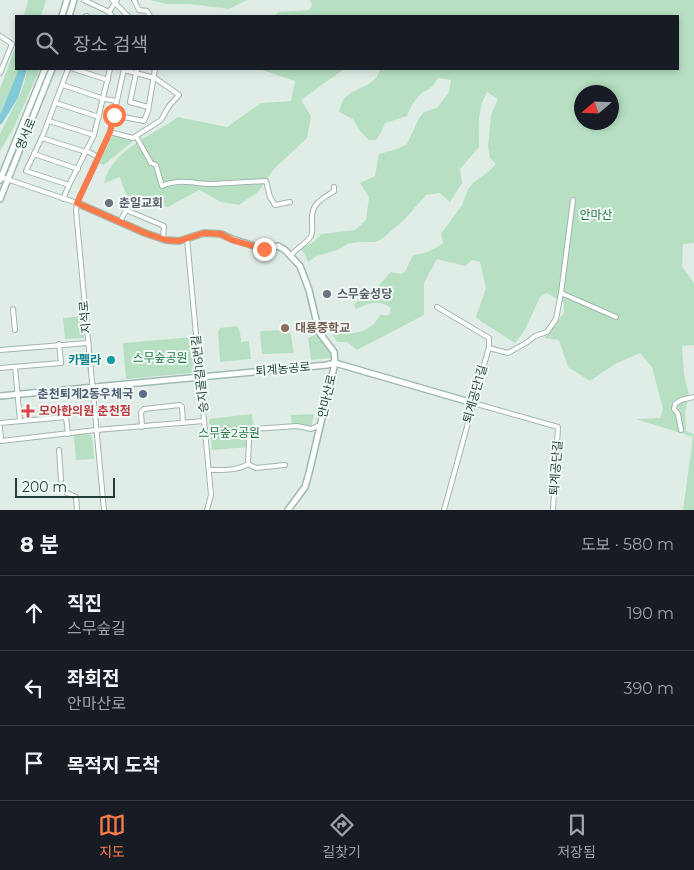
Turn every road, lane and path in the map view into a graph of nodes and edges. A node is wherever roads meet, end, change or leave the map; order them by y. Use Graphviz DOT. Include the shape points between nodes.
graph roads {
  1 [pos="67,0"];
  2 [pos="74,0"];
  3 [pos="84,0"];
  4 [pos="134,0"];
  5 [pos="115,1"];
  6 [pos="110,14"];
  7 [pos="62,15"];
  8 [pos="69,15"];
  9 [pos="127,15"];
  10 [pos="149,15"];
  11 [pos="0,36"];
  12 [pos="45,70"];
  13 [pos="52,70"];
  14 [pos="68,70"];
  15 [pos="77,70"];
  16 [pos="110,70"];
  17 [pos="124,70"];
  18 [pos="156,70"];
  19 [pos="136,71"];
  20 [pos="0,73"];
  21 [pos="155,78"];
  22 [pos="108,80"];
  23 [pos="63,85"];
  24 [pos="104,99"];
  25 [pos="117,101"];
  26 [pos="56,103"];
  27 [pos="148,107"];
  28 [pos="114,115"];
  29 [pos="99,117"];
  30 [pos="49,121"];
  31 [pos="144,121"];
  32 [pos="153,124"];
  33 [pos="110,132"];
  34 [pos="94,135"];
  35 [pos="136,136"];
  36 [pos="42,138"];
  37 [pos="86,152"];
  38 [pos="34,154"];
  39 [pos="12,157"];
  40 [pos="98,157"];
  41 [pos="78,169"];
  42 [pos="3,179"];
  43 [pos="70,186"];
  44 [pos="334,187"];
  45 [pos="0,199"];
  46 [pos="63,199"];
  47 [pos="573,200"];
  48 [pos="290,202"];
  49 [pos="77,203"];
  50 [pos="120,222"];
  51 [pos="187,238"];
  52 [pos="163,239"];
  53 [pos="291,255"];
  54 [pos="561,293"];
  55 [pos="437,307"];
  56 [pos="13,309"];
  57 [pos="616,317"];
  58 [pos="14,330"];
  59 [pos="88,342"];
  60 [pos="59,344"];
  61 [pos="489,348"];
  62 [pos="0,350"];
  63 [pos="335,363"];
  64 [pos="15,367"];
  65 [pos="0,368"];
  66 [pos="199,377"];
  67 [pos="92,388"];
  68 [pos="17,394"];
  69 [pos="0,396"];
  70 [pos="694,397"];
  71 [pos="473,403"];
  72 [pos="20,421"];
  73 [pos="204,421"];
  74 [pos="0,423"];
  75 [pos="183,423"];
  76 [pos="320,425"];
  77 [pos="0,427"];
  78 [pos="142,427"];
  79 [pos="558,427"];
  80 [pos="96,430"];
  81 [pos="681,430"];
  82 [pos="68,434"];
  83 [pos="59,450"];
  84 [pos="248,464"];
  85 [pos="285,465"];
  86 [pos="209,470"];
  87 [pos="62,480"];
  88 [pos="68,493"];
  89 [pos="77,510"];
  90 [pos="104,510"];
  91 [pos="207,510"];
  92 [pos="288,510"];
  93 [pos="444,510"];
  94 [pos="553,510"];
  1 -- 7 [label="street"];
  2 -- 8 [label="street"];
  3 -- 6 [label="street"];
  4 -- 10 [label="street" via="140,10"];
  5 -- 6 [label="street"];
  5 -- 9 [label="street"];
  11 -- 20 [label="street" via="12,44"];
  12 -- 39 [label="street, 영서로"];
  13 -- 39 [label="street, 영서로"];
  14 -- 23 [label="street"];
  15 -- 22 [label="street"];
  16 -- 22 [label="street"];
  17 -- 25 [label="street"];
  18 -- 21 [label="street"];
  19 -- 21 [label="street"];
  19 -- 27 [label="street" via="130,102"];
  21 -- 27 [label="street"];
  21 -- 32 [label="street" via="179,95 161,120"];
  22 -- 24 [label="street"];
  23 -- 24 [label="street"];
  23 -- 26 [label="street"];
  24 -- 25 [label="street"];
  24 -- 29 [label="street"];
  25 -- 28 [label="street"];
  26 -- 29 [label="street"];
  26 -- 30 [label="street"];
  27 -- 31 [label="street"];
  28 -- 31 [label="street"];
  28 -- 33 [label="street"];
  29 -- 34 [label="street"];
  30 -- 34 [label="street"];
  30 -- 36 [label="street"];
  31 -- 32 [label="street"];
  32 -- 35 [label="street"];
  33 -- 35 [label="street"];
  33 -- 40 [label="street"];
  34 -- 37 [label="street"];
  35 -- 48 [label="street" via="151,163 156,165 162,186 177,182 266,182 275,206"];
  36 -- 37 [label="street"];
  36 -- 38 [label="street"];
  37 -- 40 [label="street"];
  37 -- 41 [label="street"];
  38 -- 41 [label="street"];
  38 -- 43 [label="street" via="26,171"];
  39 -- 42 [label="street, 영서로"];
  40 -- 49 [label="street"];
  41 -- 43 [label="street"];
  42 -- 45 [label="street, 영서로"];
  42 -- 46 [label="street"];
  43 -- 46 [label="street"];
  44 -- 53 [label="street" via="334,191 311,211 308,241"];
  46 -- 49 [label="street"];
  47 -- 54 [label="street"];
  49 -- 50 [label="street"];
  49 -- 59 [label="street, 지석로"];
  50 -- 52 [label="street"];
  50 -- 52 [label="street" via="126,210 164,226"];
  51 -- 52 [label="street" via="179,241"];
  51 -- 53 [label="street" via="204,233 221,234 264,249 278,246"];
  51 -- 66 [label="street, 승지골길16번길"];
  53 -- 63 [label="street, 안마산로" via="300,266 320,332 334,352"];
  54 -- 57 [label="street"];
  54 -- 61 [label="street" via="556,319 547,332 508,353"];
  55 -- 61 [label="street, 퇴계공단1길" via="489,338"];
  56 -- 58 [label="street"];
  59 -- 60 [label="street"];
  59 -- 67 [label="street, 지석로"];
  60 -- 62 [label="street"];
  60 -- 64 [label="street" via="61,363"];
  61 -- 71 [label="street, 퇴계공단1길"];
  63 -- 66 [label="street, 퇴계농공로"];
  63 -- 71 [label="street, 퇴계농공로"];
  63 -- 76 [label="street, 안마산로"];
  64 -- 65 [label="street"];
  64 -- 68 [label="street"];
  66 -- 67 [label="street, 퇴계농공로"];
  66 -- 73 [label="street, 승지골길16번길"];
  67 -- 68 [label="street, 퇴계농공로"];
  67 -- 80 [label="street, 지석로"];
  68 -- 69 [label="street, 퇴계농공로"];
  68 -- 72 [label="street"];
  70 -- 81 [label="street" via="675,404"];
  71 -- 79 [label="street, 퇴계농공로"];
  71 -- 93 [label="street, 퇴계공단1길"];
  72 -- 74 [label="street"];
  72 -- 82 [label="street" via="66,417"];
  73 -- 75 [label="street"];
  73 -- 86 [label="street, 승지골길16번길"];
  75 -- 78 [label="street"];
  75 -- 78 [label="street" via="180,405 144,409 141,412"];
  76 -- 84 [label="street" via="311,429 297,426 254,428 249,439"];
  76 -- 92 [label="street, 안마산로" via="305,487"];
  77 -- 82 [label="street" via="1,441"];
  78 -- 80 [label="street"];
  79 -- 94 [label="street, 퇴계공단길"];
  80 -- 82 [label="street"];
  80 -- 90 [label="street, 지석로"];
  83 -- 87 [label="street"];
  84 -- 85 [label="street" via="256,468"];
  84 -- 86 [label="street"];
  86 -- 91 [label="street, 승지골길16번길"];
  88 -- 89 [label="street" via="76,497"];
}
